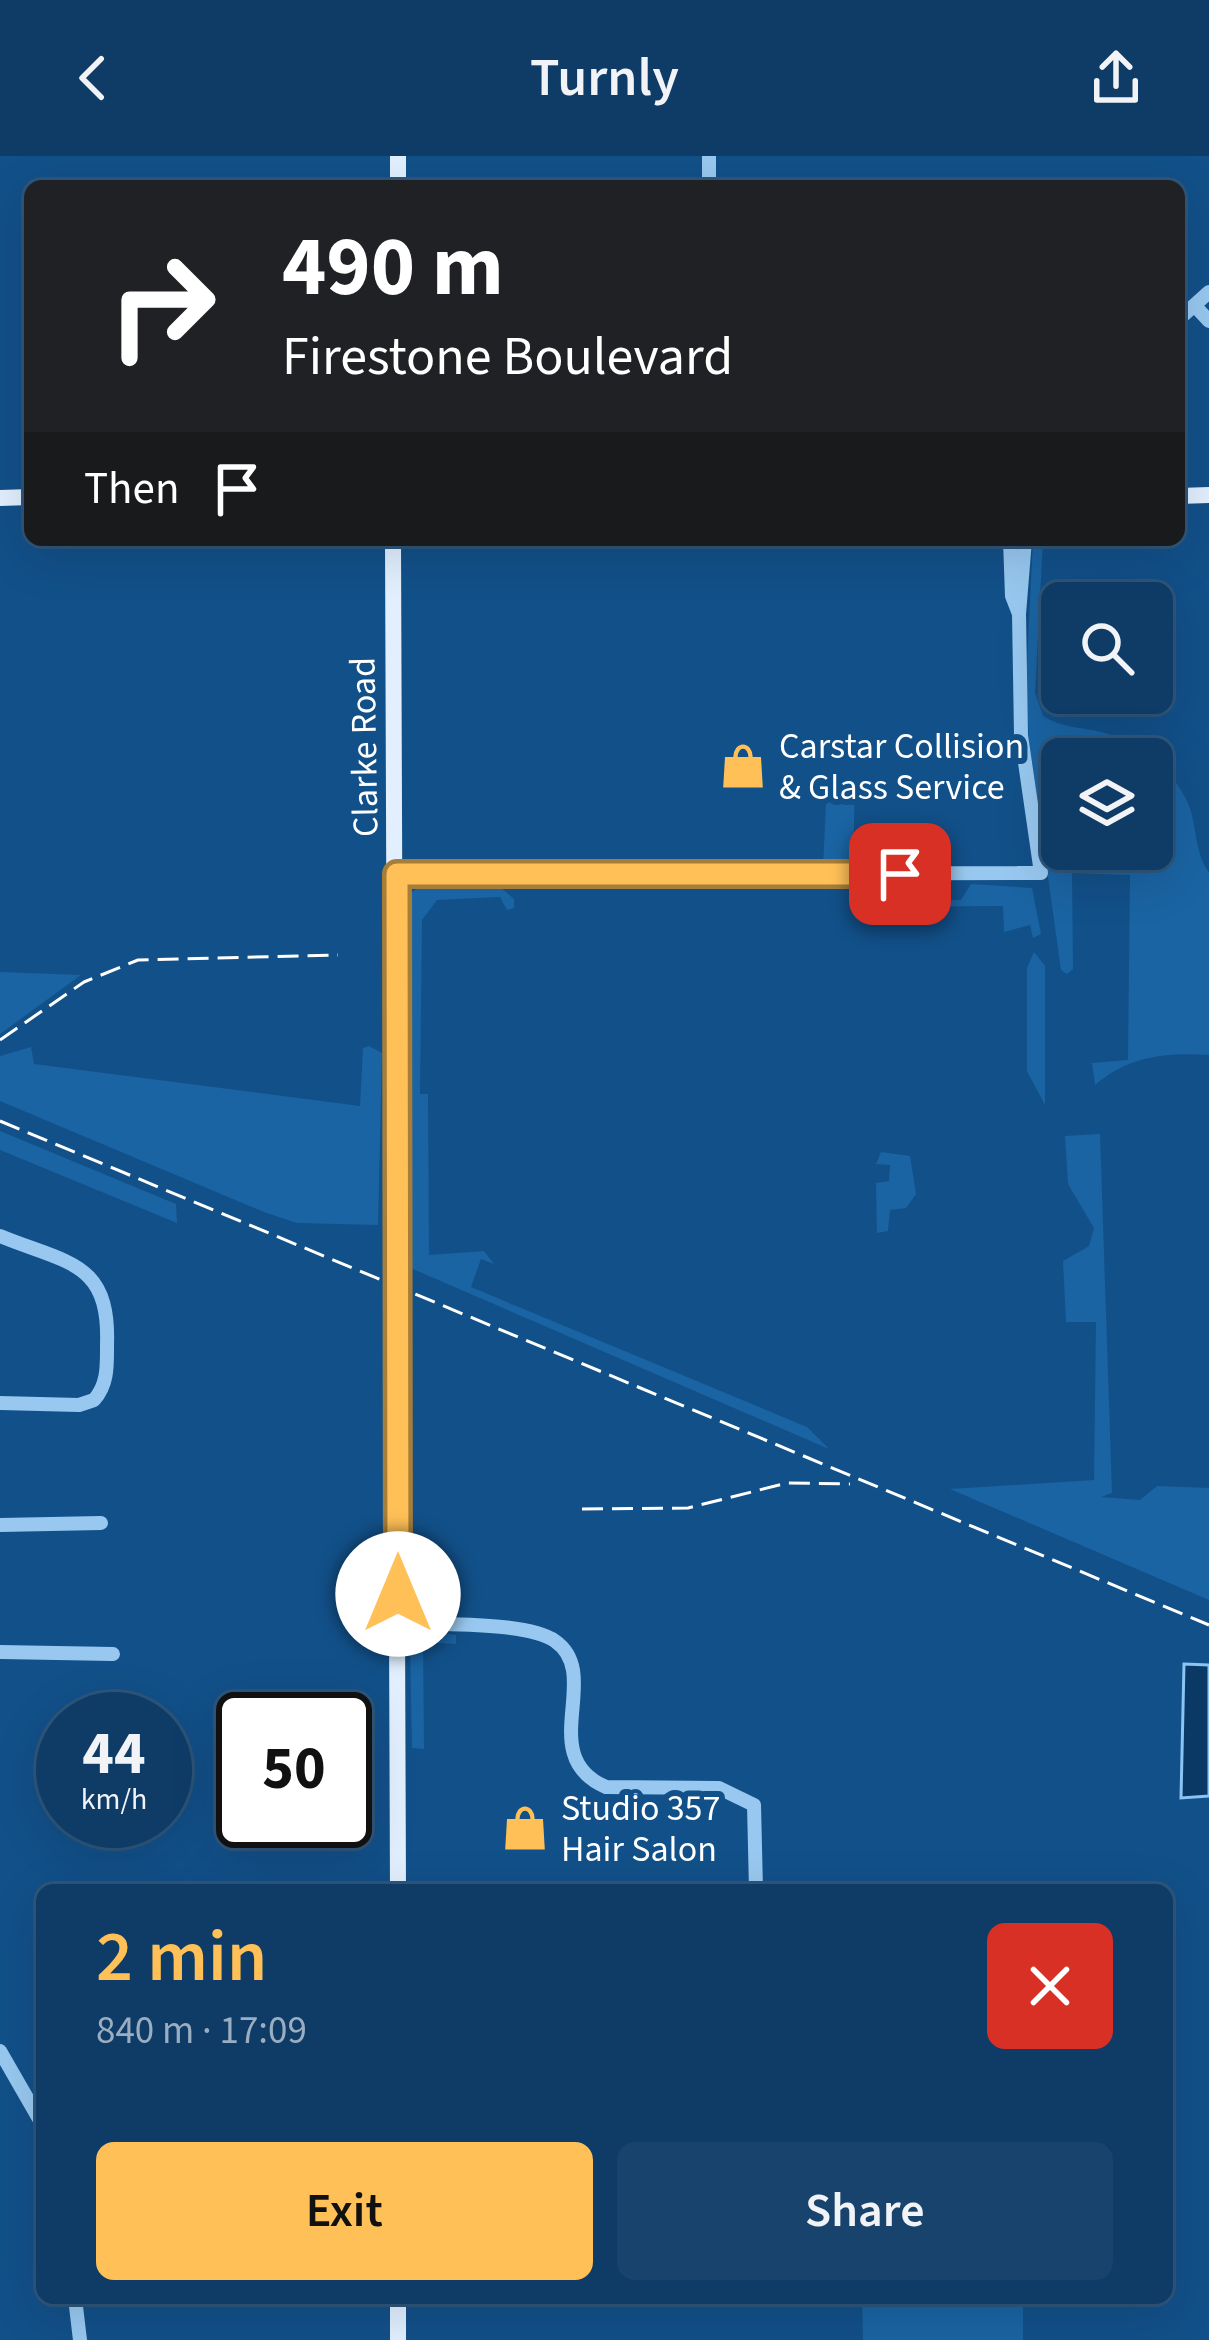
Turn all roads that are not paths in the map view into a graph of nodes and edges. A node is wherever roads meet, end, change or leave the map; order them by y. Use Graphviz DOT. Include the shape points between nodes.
graph roads {
  1 [pos="1209,292"];
  2 [pos="1196,307"];
  3 [pos="1185,315"];
  4 [pos="1209,321"];
  5 [pos="393,546"];
  6 [pos="1010,546"];
  7 [pos="1025,546"];
  8 [pos="1019,614"];
  9 [pos="397,874"];
  10 [pos="0,1236"];
  11 [pos="0,1403"];
  12 [pos="100,1523"];
  13 [pos="0,1525"];
  14 [pos="398,1623"];
  15 [pos="0,1652"];
  16 [pos="113,1654"];
  17 [pos="398,1884"];
  18 [pos="756,1884"];
  19 [pos="0,2051"];
  20 [pos="36,2114"];
  21 [pos="76,2304"];
  22 [pos="398,2304"];
  23 [pos="80,2340"];
  24 [pos="398,2340"];
  1 -- 2 [label="street"];
  2 -- 3 [label="street"];
  2 -- 4 [label="street"];
  5 -- 9 [label="main road, Clarke Road"];
  6 -- 8 [label="street"];
  7 -- 8 [label="street"];
  8 -- 9 [label="street" via="1021,735 1041,873"];
  9 -- 14 [label="main road, Clarke Road"];
  10 -- 11 [label="street" via="74,1267 97,1282 108,1304 106,1378 94,1400"];
  12 -- 13 [label="street"];
  14 -- 17 [label="main road, Clarke Road"];
  14 -- 18 [label="street" via="533,1632 557,1642 573,1662 572,1759 605,1786 719,1788 754,1805"];
  15 -- 16 [label="street"];
  19 -- 20 [label="street"];
  21 -- 23 [label="street"];
  22 -- 24 [label="main road"];
}
